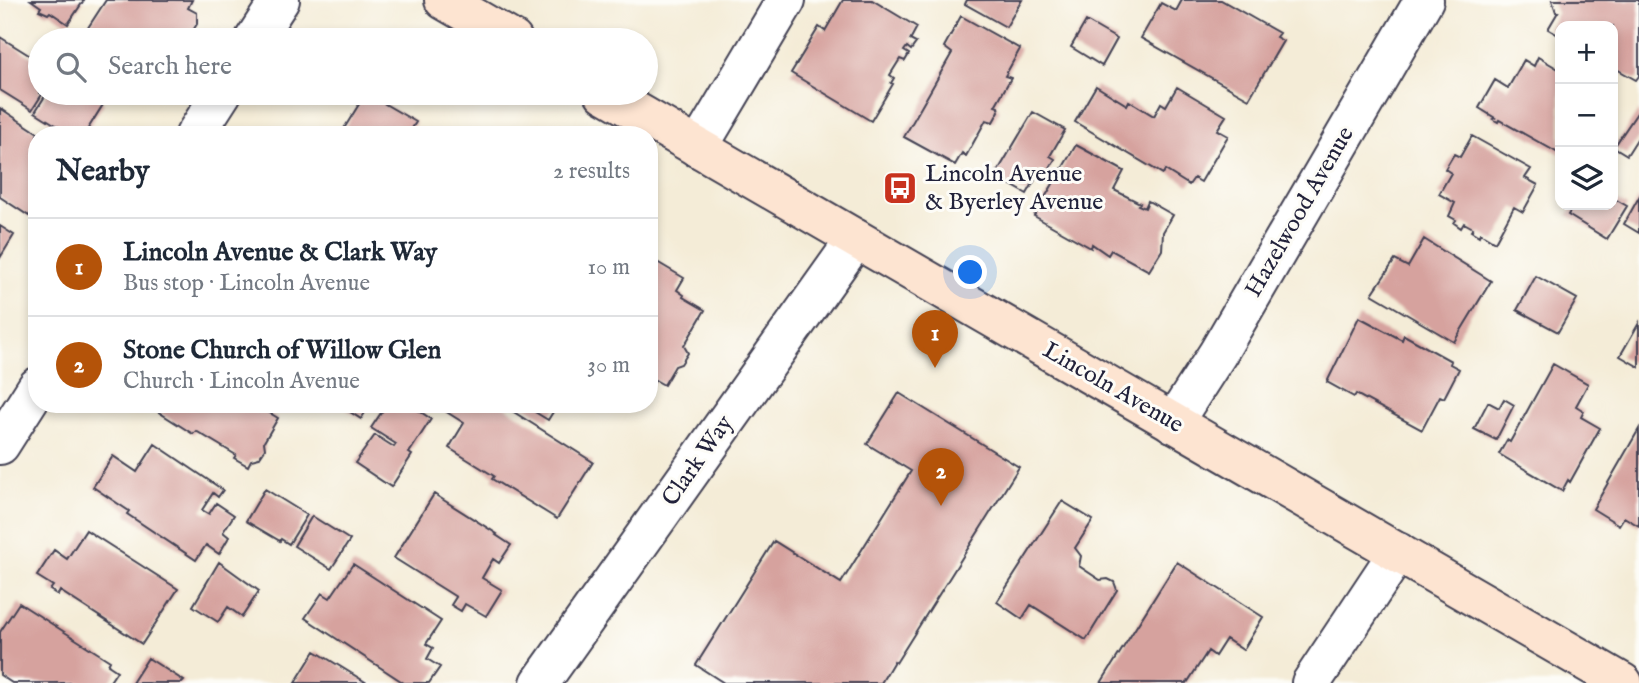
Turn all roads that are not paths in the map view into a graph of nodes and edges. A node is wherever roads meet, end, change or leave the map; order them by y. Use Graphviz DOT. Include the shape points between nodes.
graph roads {
  1 [pos="280,0"];
  2 [pos="444,0"];
  3 [pos="786,0"];
  4 [pos="1424,0"];
  5 [pos="262,28"];
  6 [pos="492,28"];
  7 [pos="214,105"];
  8 [pos="625,105"];
  9 [pos="201,126"];
  10 [pos="698,148"];
  11 [pos="856,239"];
  12 [pos="28,401"];
  13 [pos="1173,423"];
  14 [pos="0,445"];
  15 [pos="1398,552"];
  16 [pos="540,683"];
  17 [pos="1311,683"];
  18 [pos="1623,683"];
  1 -- 5 [label="street"];
  2 -- 6 [label="main road"];
  3 -- 10 [label="street"];
  4 -- 13 [label="street, Hazelwood Avenue"];
  7 -- 9 [label="street"];
  8 -- 10 [label="main road, Lincoln Avenue"];
  10 -- 11 [label="main road, Lincoln Avenue"];
  11 -- 13 [label="main road, Lincoln Avenue"];
  11 -- 16 [label="street, Clark Way"];
  12 -- 14 [label="street"];
  13 -- 15 [label="main road, Lincoln Avenue"];
  15 -- 17 [label="street"];
  15 -- 18 [label="main road, Lincoln Avenue"];
}
